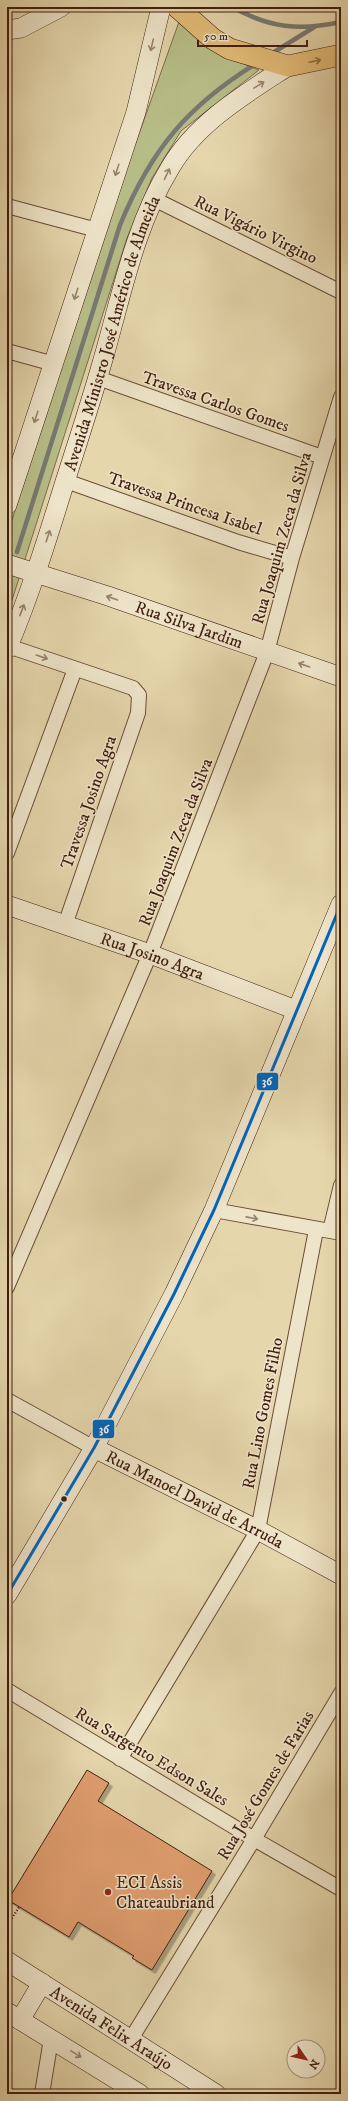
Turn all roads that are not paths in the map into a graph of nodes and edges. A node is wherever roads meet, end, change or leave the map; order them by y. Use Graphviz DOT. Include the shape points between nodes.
graph roads {
  1 [pos="160,7"];
  2 [pos="177,7"];
  3 [pos="58,8"];
  4 [pos="7,30"];
  5 [pos="341,55"];
  6 [pos="288,66"];
  7 [pos="154,199"];
  8 [pos="7,206"];
  9 [pos="97,230"];
  10 [pos="341,292"];
  11 [pos="7,351"];
  12 [pos="54,364"];
  13 [pos="98,378"];
  14 [pos="341,397"];
  15 [pos="322,457"];
  16 [pos="66,481"];
  17 [pos="7,505"];
  18 [pos="292,558"];
  19 [pos="7,564"];
  20 [pos="33,573"];
  21 [pos="8,648"];
  22 [pos="267,652"];
  23 [pos="74,669"];
  24 [pos="341,677"];
  25 [pos="7,852"];
  26 [pos="341,904"];
  27 [pos="7,906"];
  28 [pos="65,925"];
  29 [pos="150,954"];
  30 [pos="296,1010"];
  31 [pos="341,1185"];
  32 [pos="214,1210"];
  33 [pos="316,1230"];
  34 [pos="336,1232"];
  35 [pos="7,1287"];
  36 [pos="7,1400"];
  37 [pos="94,1448"];
  38 [pos="258,1530"];
  39 [pos="341,1575"];
  40 [pos="7,1595"];
  41 [pos="7,1690"];
  42 [pos="341,1693"];
  43 [pos="120,1759"];
  44 [pos="254,1840"];
  45 [pos="341,1889"];
  46 [pos="7,1961"];
  47 [pos="42,1983"];
  48 [pos="13,2016"];
  49 [pos="51,2039"];
  50 [pos="131,2039"];
  51 [pos="42,2094"];
  52 [pos="140,2094"];
  53 [pos="216,2094"];
  1 -- 9 [label="main road, one-way" via="136,112"];
  2 -- 6 [label="main road" via="213,39 230,49"];
  3 -- 4 [label="main road" via="20,28"];
  6 -- 5 [label="main road, one-way"];
  7 -- 6 [label="main road, Avenida Ministro José Américo de Almeida, one-way" via="170,167 193,138 221,112"];
  7 -- 10 [label="street, Rua Vigário Virgino"];
  7 -- 13 [label="main road, Avenida Ministro José Américo de Almeida" via="139,235"];
  8 -- 9 [label="street"];
  9 -- 12 [label="main road, one-way"];
  11 -- 12 [label="street"];
  12 -- 17 [label="main road, one-way"];
  13 -- 15 [label="street, Travessa Carlos Gomes"];
  13 -- 16 [label="main road, Avenida Ministro José Américo de Almeida"];
  14 -- 15 [label="street, Rua Joaquim Zeca da Silva"];
  15 -- 18 [label="street, Rua Joaquim Zeca da Silva"];
  16 -- 18 [label="street, Travessa Princesa Isabel" via="238,542"];
  20 -- 16 [label="main road, Avenida Ministro José Américo de Almeida, one-way"];
  18 -- 22 [label="street, Rua Joaquim Zeca da Silva"];
  19 -- 20 [label="main road, Rua Silva Jardim"];
  21 -- 20 [label="main road, Avenida Ministro José Américo de Almeida, one-way"];
  22 -- 20 [label="main road, Rua Silva Jardim, one-way"];
  21 -- 23 [label="street, one-way"];
  24 -- 22 [label="main road, Rua Silva Jardim, one-way"];
  22 -- 29 [label="street, Rua Joaquim Zeca da Silva"];
  23 -- 25 [label="street"];
  23 -- 28 [label="street, Travessa Josino Agra" via="133,688 137,691 140,701 138,714"];
  26 -- 30 [label="main road"];
  27 -- 28 [label="main road, Rua Josino Agra"];
  28 -- 29 [label="main road, Rua Josino Agra"];
  29 -- 30 [label="main road, Rua Josino Agra"];
  29 -- 35 [label="street, Rua Joaquim Zeca da Silva"];
  30 -- 32 [label="main road"];
  31 -- 34 [label="street"];
  32 -- 33 [label="street, one-way"];
  32 -- 37 [label="main road" via="138,1367"];
  33 -- 34 [label="street"];
  33 -- 38 [label="street, Rua Lino Gomes Filho"];
  36 -- 37 [label="street, Rua Manoel David de Arruda"];
  37 -- 38 [label="main road, Rua Manoel David de Arruda"];
  37 -- 40 [label="main road"];
  38 -- 39 [label="main road, Rua Manoel David de Arruda"];
  38 -- 43 [label="street, Rua Lino Gomes Filho"];
  41 -- 43 [label="street, Rua Sargento Edson Sales"];
  42 -- 44 [label="street, Rua José Gomes de Farias"];
  43 -- 44 [label="street, Rua Sargento Edson Sales"];
  44 -- 45 [label="street, Rua Sargento Edson Sales"];
  44 -- 50 [label="street, Rua José Gomes de Farias"];
  46 -- 47 [label="main road, Avenida Felix Araújo"];
  47 -- 48 [label="main road"];
  47 -- 50 [label="main road, Avenida Felix Araújo"];
  48 -- 49 [label="main road"];
  49 -- 51 [label="street"];
  49 -- 52 [label="main road, one-way"];
  50 -- 53 [label="main road, Avenida Felix Araújo"];
}
